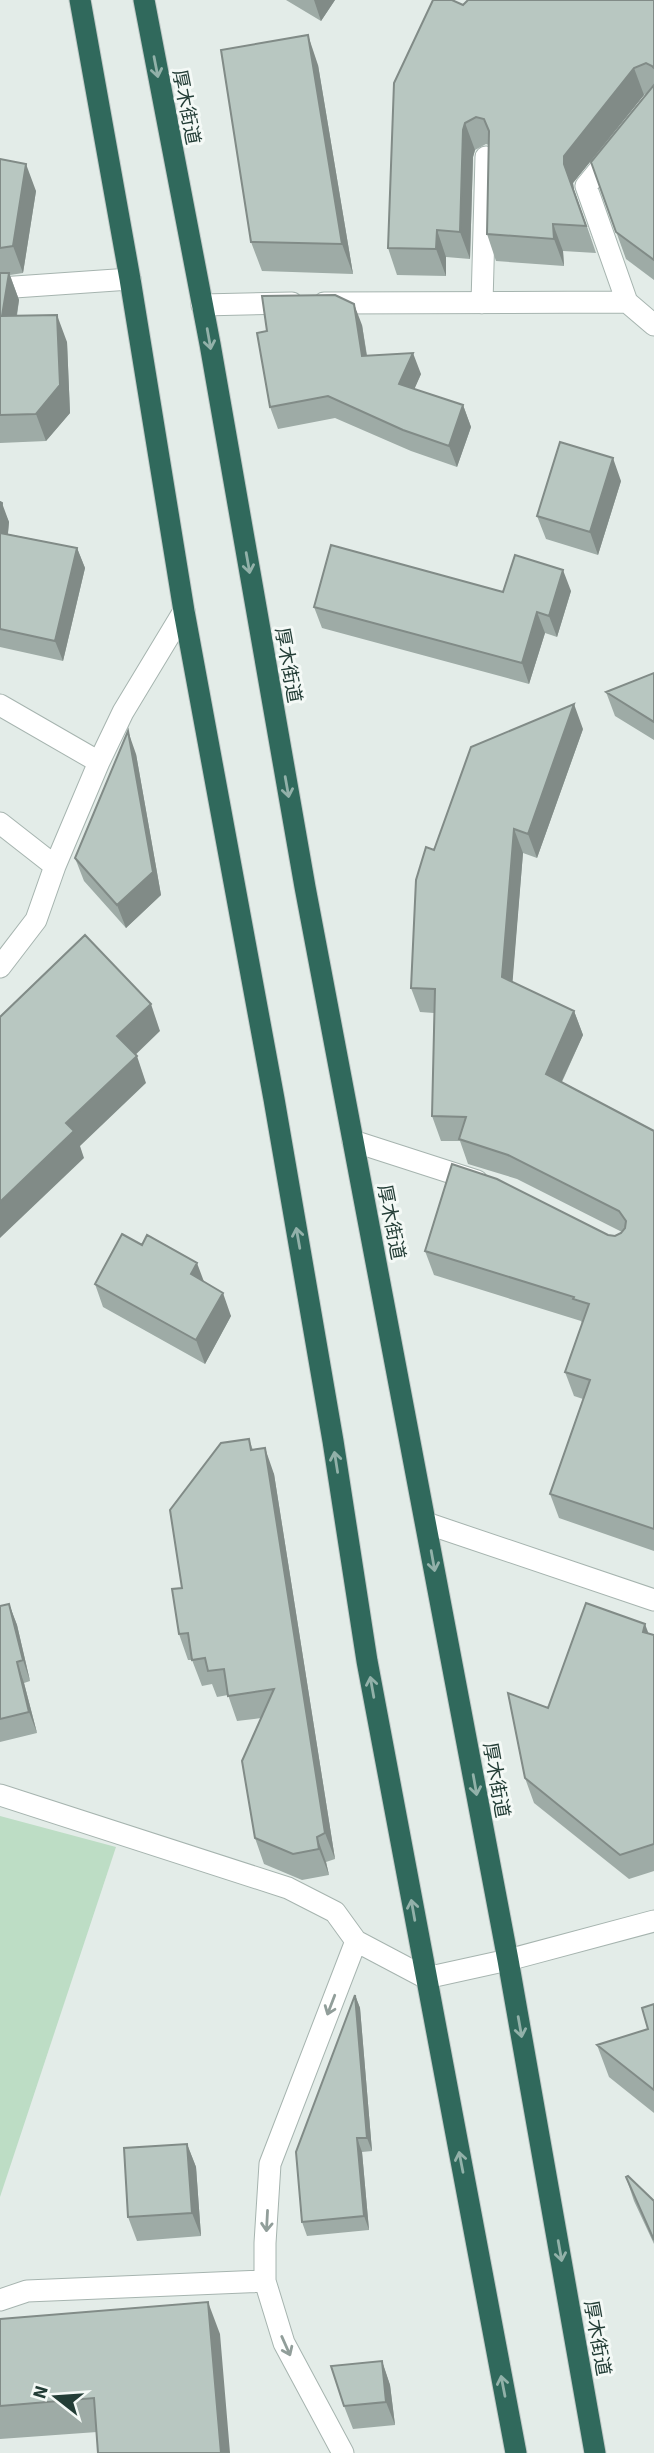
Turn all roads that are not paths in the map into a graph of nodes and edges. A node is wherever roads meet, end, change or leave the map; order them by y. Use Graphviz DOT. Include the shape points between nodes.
graph roads {
  1 [pos="80,0"];
  2 [pos="144,0"];
  3 [pos="628,134"];
  4 [pos="486,157"];
  5 [pos="130,279"];
  6 [pos="0,288"];
  7 [pos="626,302"];
  8 [pos="482,303"];
  9 [pos="202,304"];
  10 [pos="654,325"];
  11 [pos="184,611"];
  12 [pos="0,705"];
  13 [pos="99,762"];
  14 [pos="0,823"];
  15 [pos="55,866"];
  16 [pos="0,967"];
  17 [pos="353,1141"];
  18 [pos="498,1187"];
  19 [pos="426,1522"];
  20 [pos="654,1600"];
  21 [pos="0,1795"];
  22 [pos="654,1921"];
  23 [pos="356,1941"];
  24 [pos="508,1960"];
  25 [pos="425,1978"];
  26 [pos="265,2281"];
  27 [pos="0,2300"];
  28 [pos="343,2453"];
  29 [pos="516,2453"];
  30 [pos="595,2453"];
  1 -- 5 [label="highway"];
  2 -- 9 [label="highway, 厚木街道, one-way"];
  3 -- 7 [label="street" via="586,186"];
  4 -- 8 [label="street"];
  5 -- 6 [label="street"];
  5 -- 11 [label="highway"];
  7 -- 8 [label="street"];
  7 -- 10 [label="street"];
  8 -- 9 [label="street"];
  9 -- 17 [label="highway, 厚木街道, one-way"];
  11 -- 13 [label="street" via="123,712"];
  25 -- 11 [label="highway, one-way" via="367,1661 277,1113"];
  12 -- 13 [label="street"];
  13 -- 15 [label="street"];
  14 -- 15 [label="street"];
  15 -- 16 [label="street" via="36,920"];
  17 -- 18 [label="street"];
  17 -- 19 [label="highway, 厚木街道"];
  19 -- 20 [label="street"];
  19 -- 24 [label="highway, 厚木街道, one-way"];
  21 -- 23 [label="street" via="288,1888 335,1912"];
  22 -- 24 [label="street"];
  23 -- 25 [label="street"];
  23 -- 26 [label="street, one-way" via="270,2164"];
  24 -- 25 [label="street"];
  24 -- 30 [label="highway, 厚木街道, one-way"];
  29 -- 25 [label="highway, one-way"];
  26 -- 27 [label="street" via="27,2291"];
  26 -- 28 [label="street, one-way" via="284,2343"];
}
